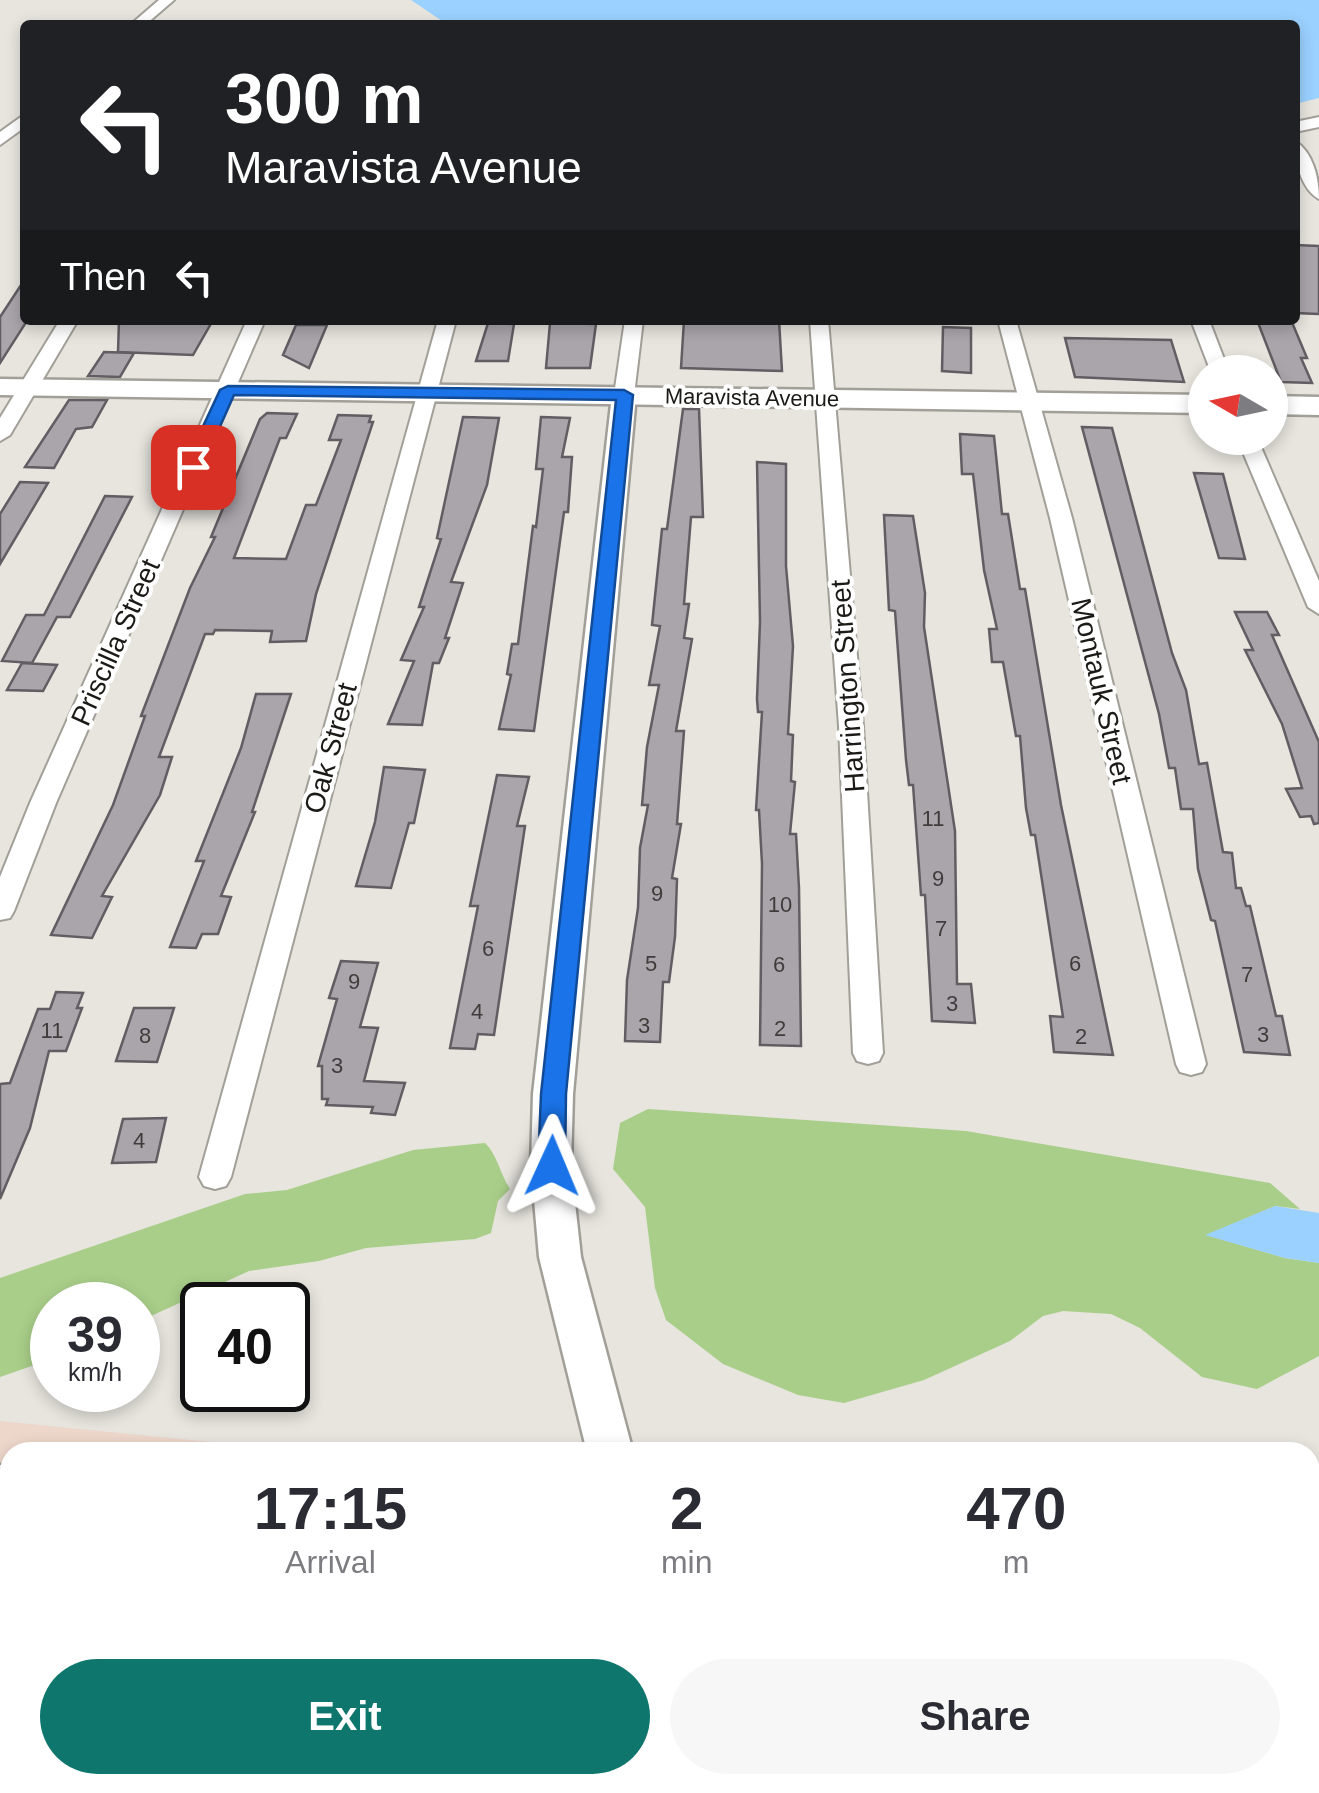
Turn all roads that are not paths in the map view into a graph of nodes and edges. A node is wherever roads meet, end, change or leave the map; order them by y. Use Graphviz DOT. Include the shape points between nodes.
graph roads {
  1 [pos="166,0"];
  2 [pos="143,20"];
  3 [pos="20,123"];
  4 [pos="0,140"];
  5 [pos="1300,156"];
  6 [pos="1319,194"];
  7 [pos="65,325"];
  8 [pos="254,325"];
  9 [pos="445,325"];
  10 [pos="633,325"];
  11 [pos="819,325"];
  12 [pos="1009,325"];
  13 [pos="1202,325"];
  14 [pos="1213,355"];
  15 [pos="14,387"];
  16 [pos="228,390"];
  17 [pos="424,393"];
  18 [pos="624,395"];
  19 [pos="825,398"];
  20 [pos="1031,402"];
  21 [pos="1188,404"];
  22 [pos="1288,405"];
  23 [pos="1319,406"];
  24 [pos="0,435"];
  25 [pos="1254,455"];
  26 [pos="1319,607"];
  27 [pos="0,911"];
  28 [pos="868,1053"];
  29 [pos="1191,1064"];
  30 [pos="215,1177"];
  31 [pos="607,1442"];
  1 -- 2 [label="street"];
  3 -- 4 [label="street"];
  5 -- 6 [label="street"];
  7 -- 15 [label="street"];
  8 -- 16 [label="street, Priscilla Street"];
  9 -- 17 [label="street, Oak Street"];
  10 -- 18 [label="street"];
  11 -- 19 [label="street, Harrington Street"];
  12 -- 20 [label="street, Montauk Street"];
  13 -- 14 [label="street"];
  15 -- 16 [label="main road, Maravista Avenue"];
  15 -- 24 [label="street"];
  16 -- 17 [label="main road, Maravista Avenue"];
  16 -- 27 [label="street, Priscilla Street"];
  17 -- 18 [label="main road, Maravista Avenue"];
  17 -- 30 [label="street, Oak Street"];
  18 -- 19 [label="main road, Maravista Avenue"];
  18 -- 31 [label="street" via="553,1094 560,1257"];
  19 -- 20 [label="main road, Maravista Avenue"];
  19 -- 28 [label="street, Harrington Street"];
  20 -- 21 [label="main road, Maravista Avenue"];
  20 -- 29 [label="street, Montauk Street"];
  22 -- 23 [label="main road"];
  25 -- 26 [label="street"];
}
